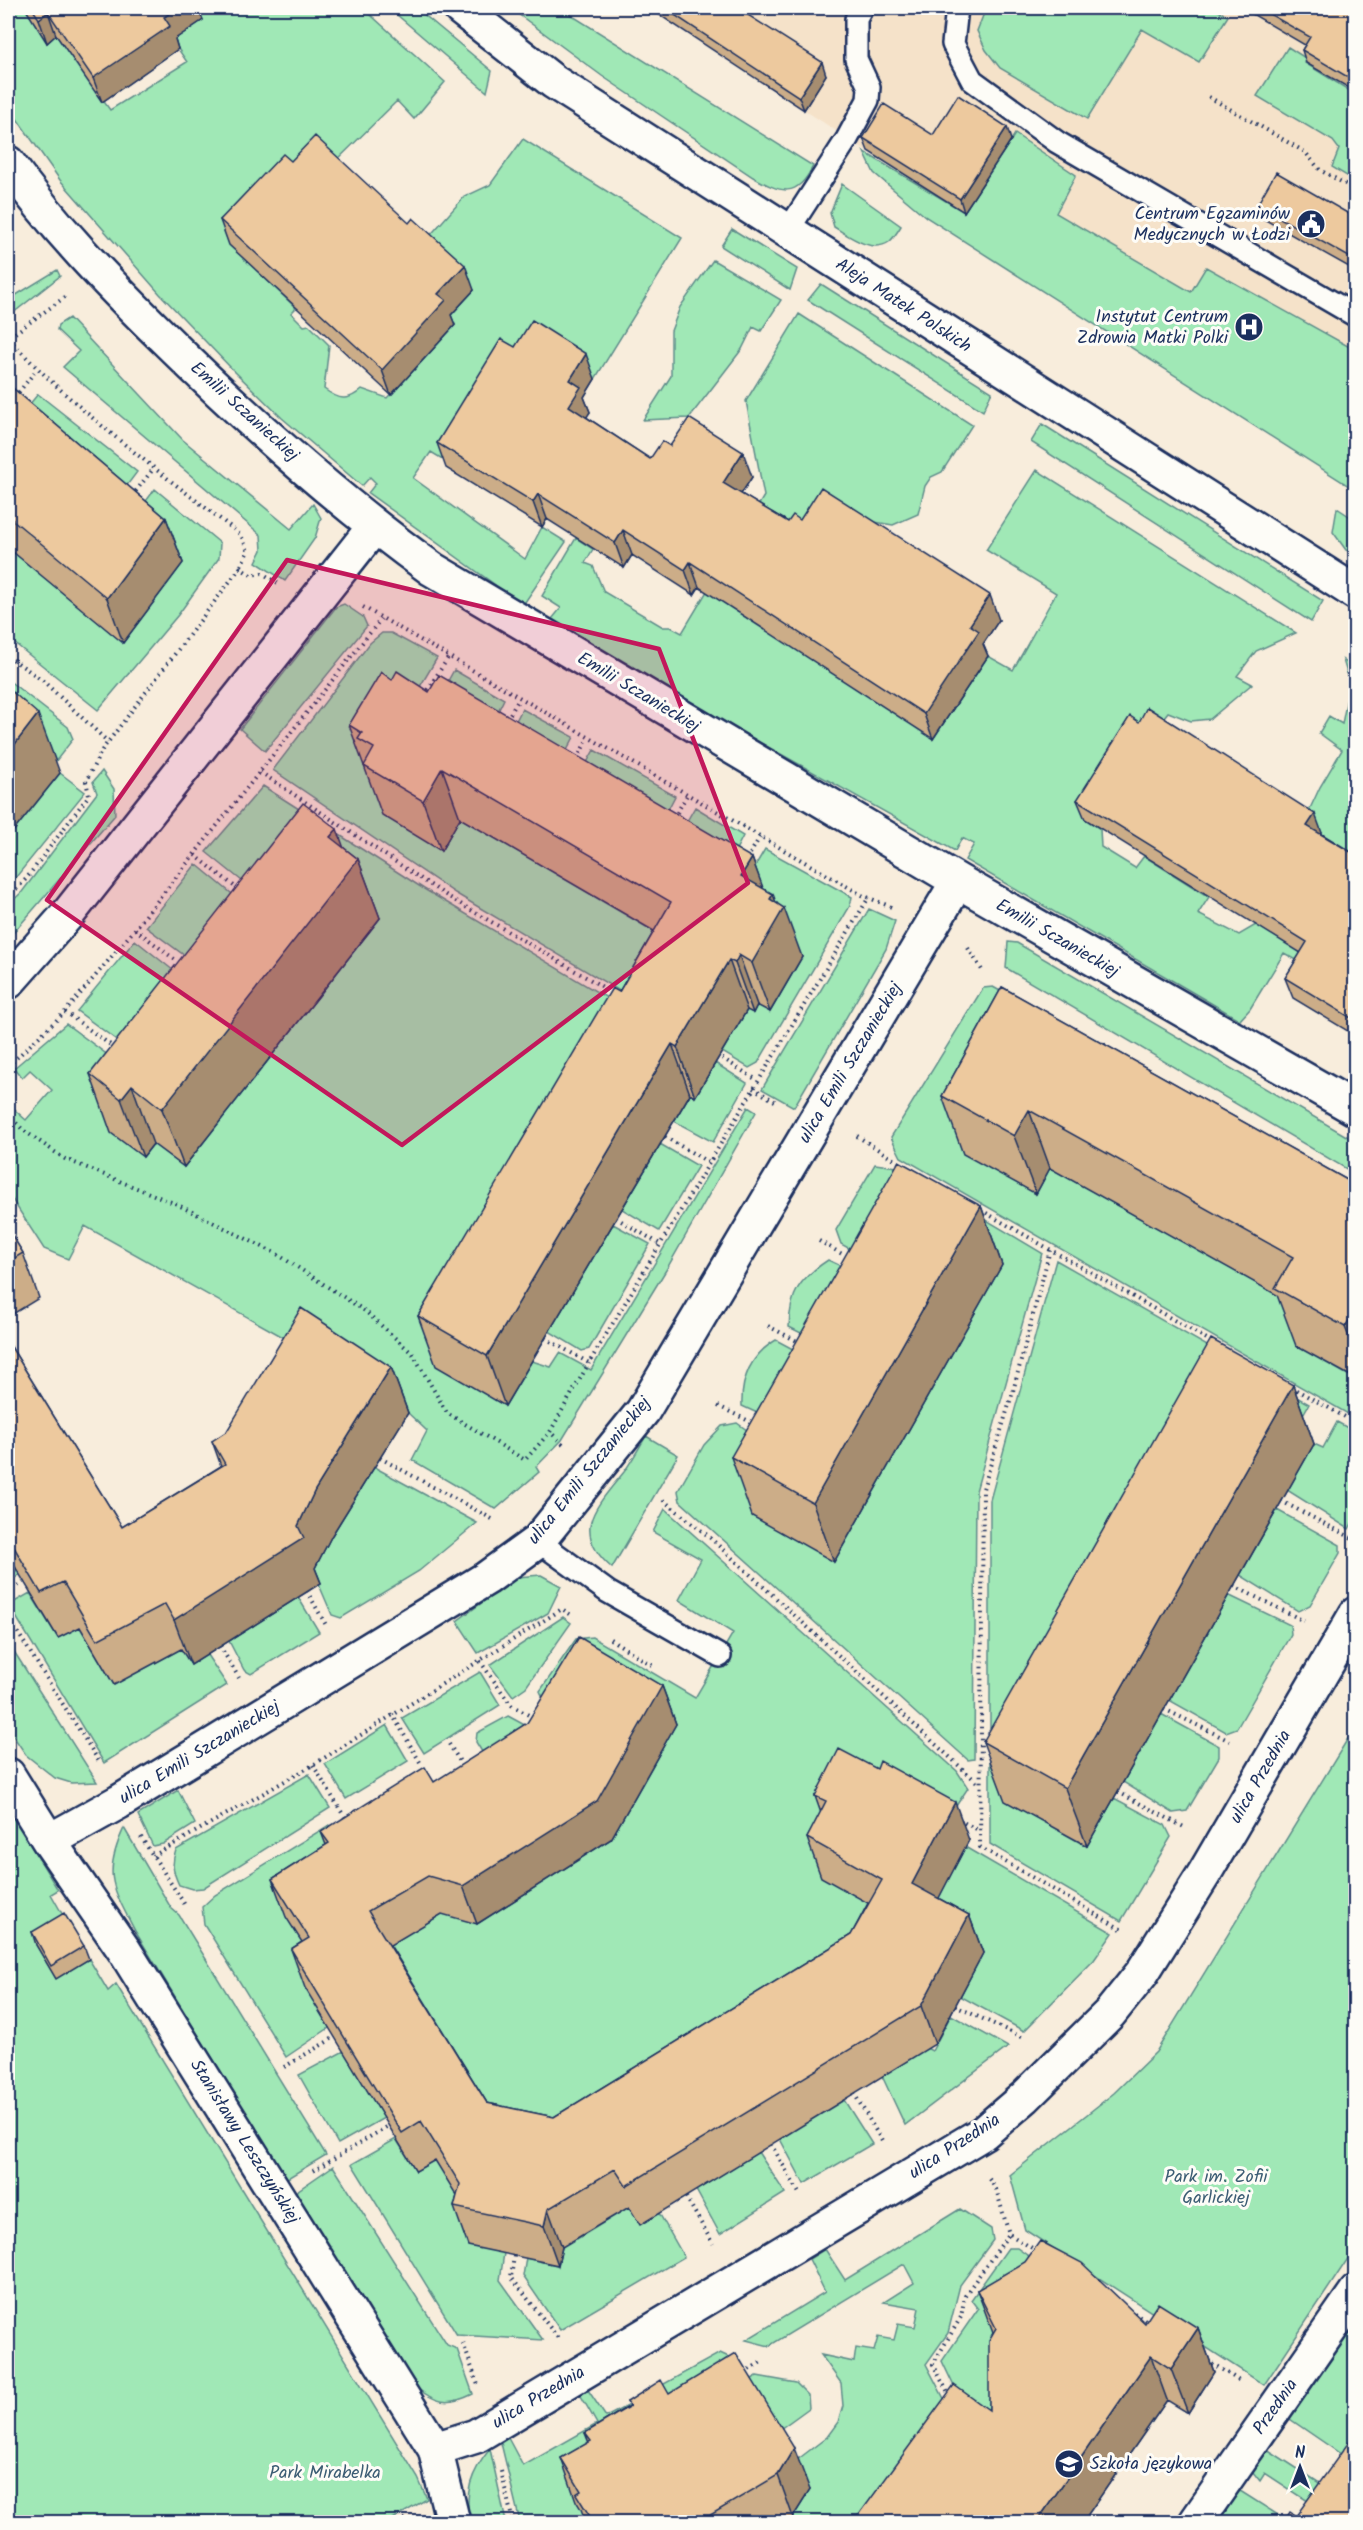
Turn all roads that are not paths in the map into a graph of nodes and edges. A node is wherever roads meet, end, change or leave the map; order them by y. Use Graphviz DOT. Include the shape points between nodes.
graph roads {
  1 [pos="460,8"];
  2 [pos="862,8"];
  3 [pos="957,8"];
  4 [pos="9,170"];
  5 [pos="788,232"];
  6 [pos="1356,316"];
  7 [pos="374,528"];
  8 [pos="1356,593"];
  9 [pos="958,881"];
  10 [pos="8,982"];
  11 [pos="1356,1109"];
  12 [pos="538,1541"];
  13 [pos="1356,1614"];
  14 [pos="720,1656"];
  15 [pos="8,1775"];
  16 [pos="49,1841"];
  17 [pos="1356,2292"];
  18 [pos="435,2449"];
  19 [pos="453,2523"];
  20 [pos="1196,2523"];
  1 -- 5 [label="street, Aleja Matek Polskich" via="554,82"];
  2 -- 5 [label="lane" via="856,19 856,59 869,87 867,100 847,140"];
  3 -- 6 [label="lane" via="953,44 972,80 1057,142"];
  4 -- 7 [label="street, Emilii Sczanieckiej" via="96,271 219,393"];
  5 -- 8 [label="street, Aleja Matek Polskich"];
  7 -- 9 [label="street, Emilii Sczanieckiej" via="442,575"];
  7 -- 10 [label="street" via="68,914"];
  9 -- 11 [label="street, Emilii Sczanieckiej"];
  9 -- 12 [label="street, ulica Emili Szczanieckiej" via="643,1411"];
  12 -- 14 [label="lane" via="608,1592"];
  12 -- 16 [label="street, ulica Emili Szczanieckiej" via="487,1578"];
  13 -- 18 [label="street, ulica Przednia" via="1142,1973 1110,2013 1026,2097 983,2133 476,2436"];
  15 -- 16 [label="street, Stanisławy Leszczyńskiej"];
  16 -- 18 [label="street, Stanisławy Leszczyńskiej" via="124,1950"];
  17 -- 20 [label="street, Przednia"];
  18 -- 19 [label="street, Stanisławy Leszczyńskiej"];
}
